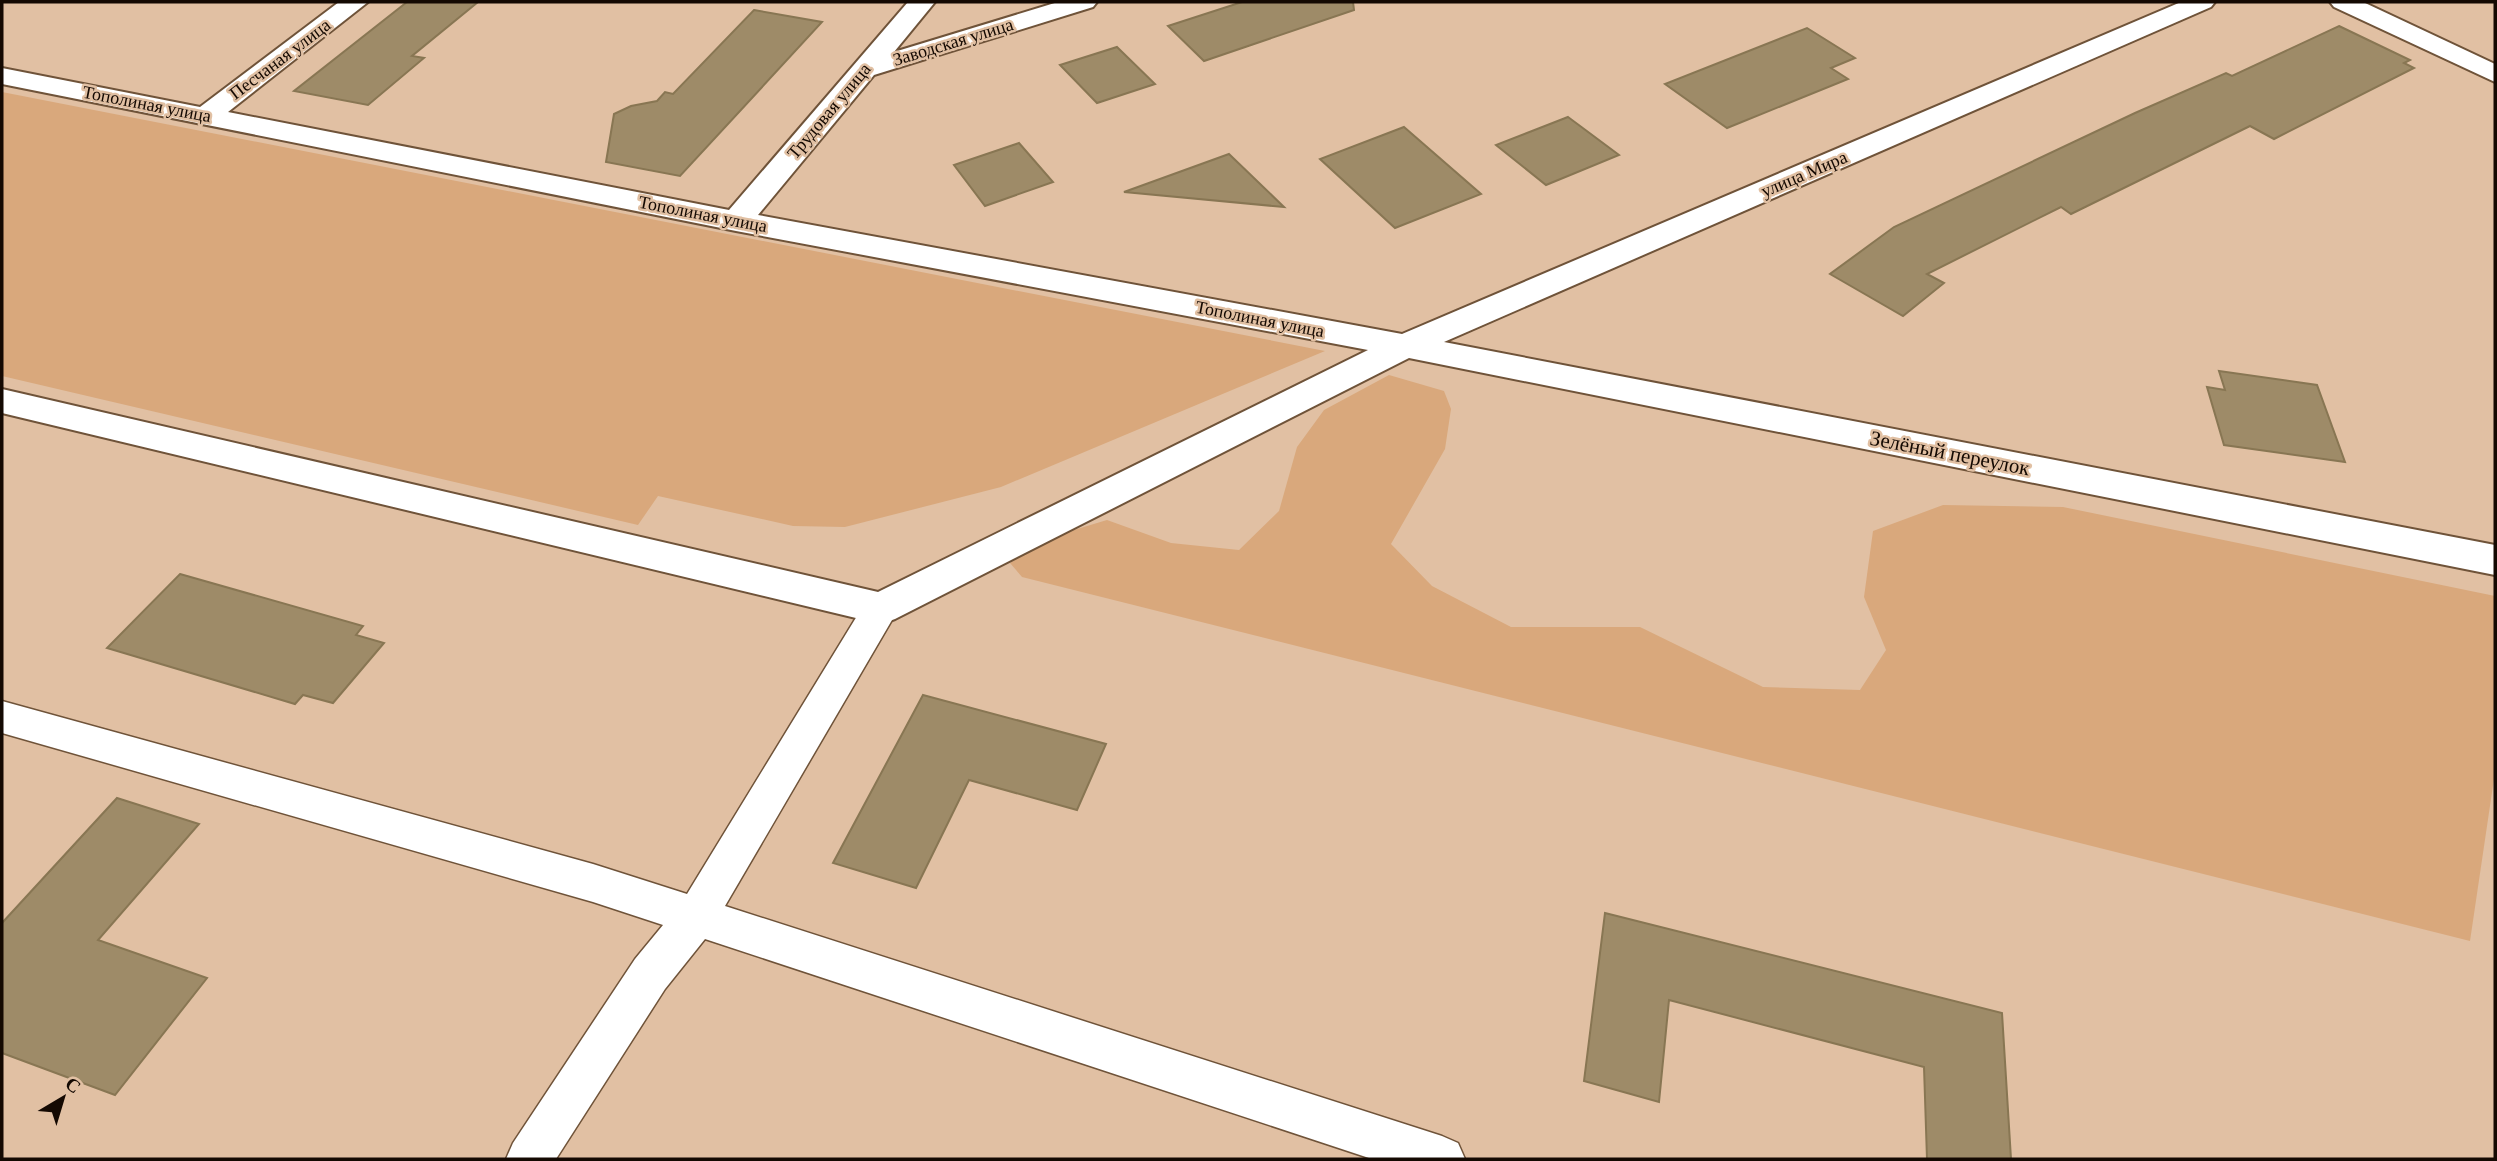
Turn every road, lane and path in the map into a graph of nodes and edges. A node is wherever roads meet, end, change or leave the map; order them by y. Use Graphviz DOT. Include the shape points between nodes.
graph roads {
  1 [pos="355,2"];
  2 [pos="922,2"];
  3 [pos="1084,2"];
  4 [pos="2202,2"];
  5 [pos="2343,2"];
  6 [pos="863,70"];
  7 [pos="2495,74"];
  8 [pos="2,76"];
  9 [pos="205,116"];
  10 [pos="736,221"];
  11 [pos="1405,346"];
  12 [pos="2,401"];
  13 [pos="2495,560"];
  14 [pos="881,608"];
  15 [pos="2,717"];
  16 [pos="697,916"];
  17 [pos="529,1159"];
  18 [pos="1443,1159"];
  1 -- 9 [label="street, Песчаная улица"];
  2 -- 6 [label="street, Трудовая улица"];
  3 -- 6 [label="street, Заводская улица"];
  4 -- 11 [label="street, улица Мира"];
  5 -- 7 [label="street"];
  6 -- 10 [label="street, Трудовая улица"];
  8 -- 9 [label="street, Тополиная улица"];
  9 -- 10 [label="street, Тополиная улица"];
  10 -- 11 [label="street, Тополиная улица"];
  11 -- 13 [label="street, Зелёный переулок"];
  11 -- 14 [label="street, улица Мира"];
  12 -- 14 [label="street"];
  14 -- 16 [label="lane"];
  15 -- 16 [label="lane"];
  16 -- 17 [label="lane" via="650,974"];
  16 -- 18 [label="lane"];
}
